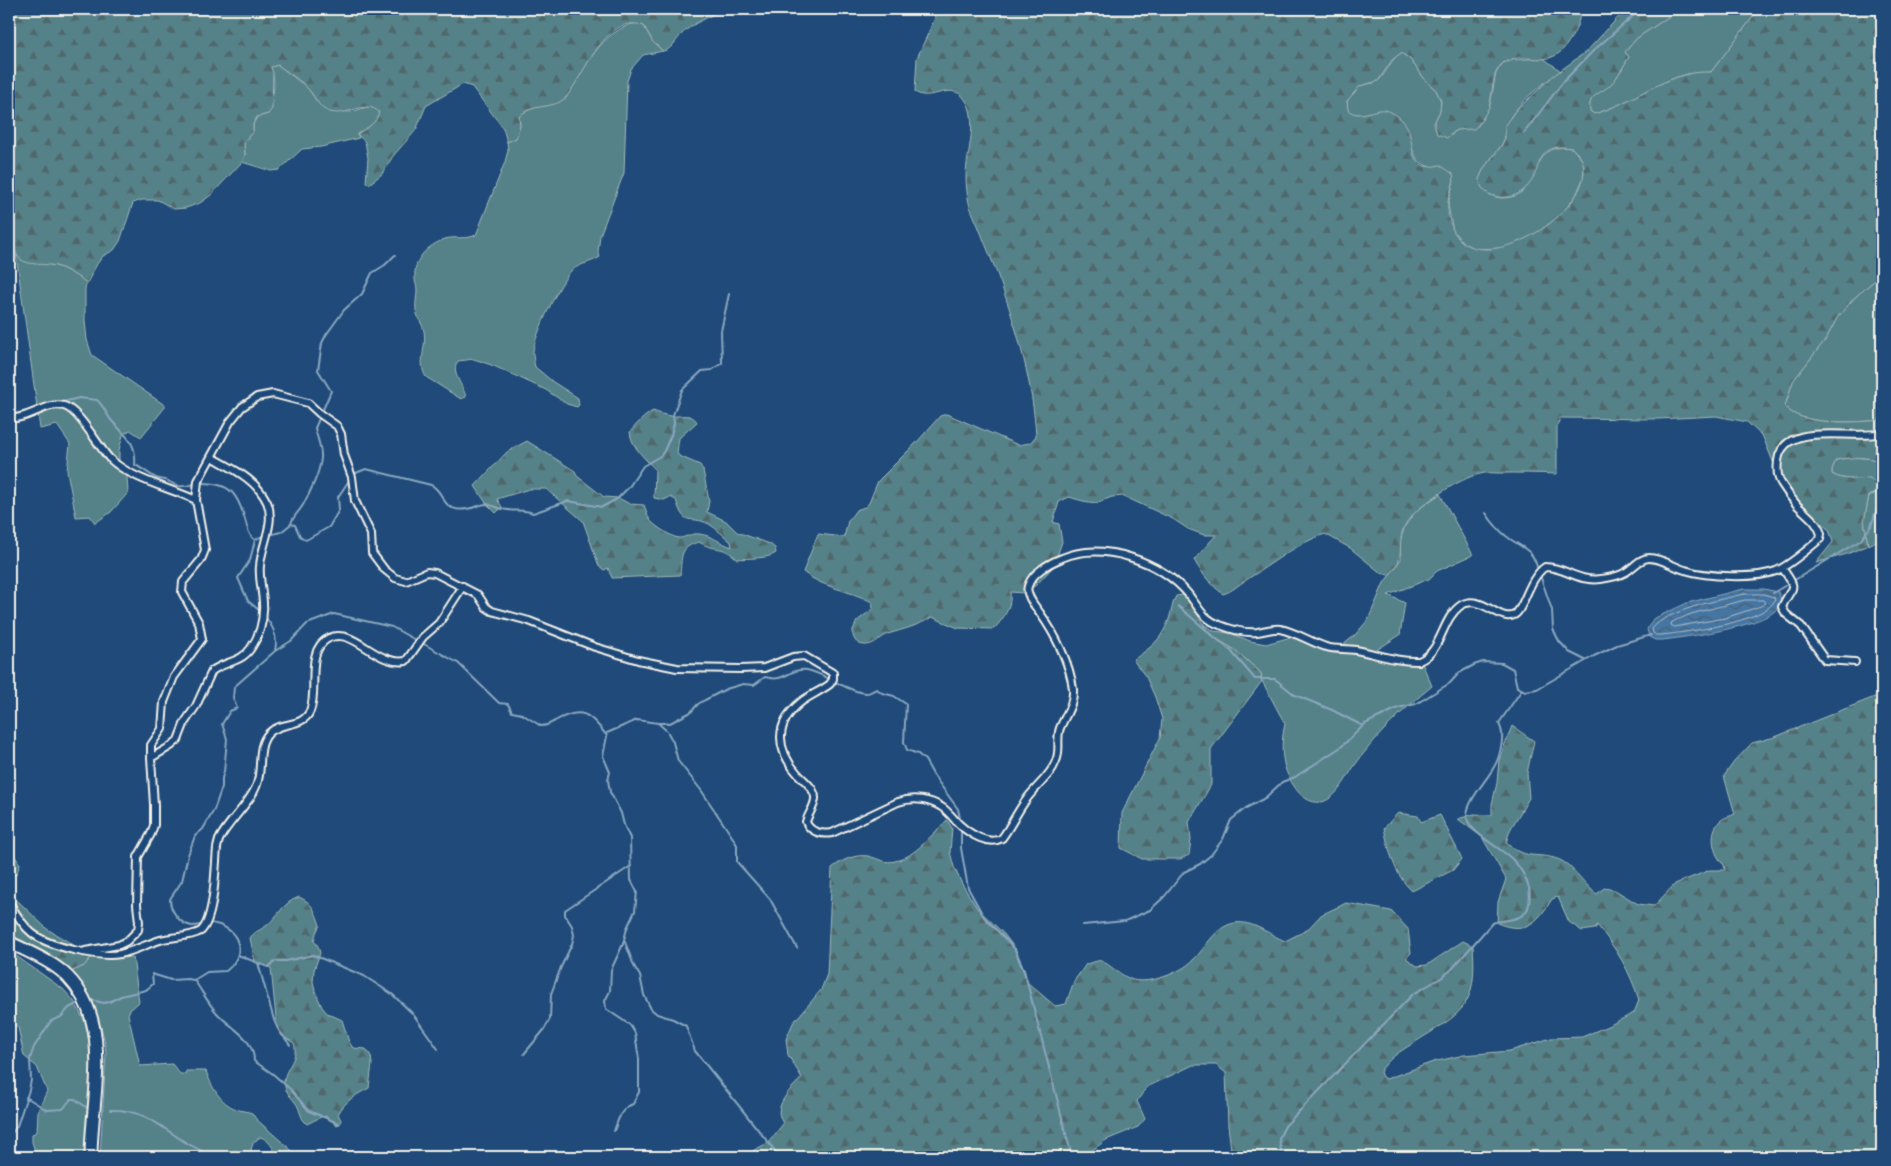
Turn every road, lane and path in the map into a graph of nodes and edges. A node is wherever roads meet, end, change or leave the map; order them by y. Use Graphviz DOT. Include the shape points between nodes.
graph roads {
  1 [pos="9,418"];
  2 [pos="1882,433"];
  3 [pos="212,457"];
  4 [pos="196,500"];
  5 [pos="1782,568"];
  6 [pos="463,586"];
  7 [pos="1855,662"];
  8 [pos="151,758"];
  9 [pos="9,902"];
  10 [pos="9,942"];
  11 [pos="85,951"];
  12 [pos="91,1157"];
  1 -- 4 [label="street" via="24,418 53,406 64,406 121,467"];
  2 -- 5 [label="street" via="1804,436 1787,443 1781,451 1777,468 1780,481 1821,534 1820,540"];
  3 -- 4 [label="street" via="198,481"];
  3 -- 6 [label="street" via="236,414 257,397 273,394 308,403 339,428 356,504 371,534 372,553 384,569 401,580 430,572"];
  3 -- 8 [label="street" via="242,474 268,504 268,529 259,569 264,606 260,629 247,654 212,672 178,740"];
  4 -- 8 [label="street" via="205,550 201,560 185,578 182,592 199,622 202,639 178,670 167,693 162,729 151,746"];
  5 -- 6 [label="street" via="1765,573 1712,576 1646,558 1621,575 1585,580 1546,567 1533,581 1515,615 1508,617 1480,604 1464,604 1450,616 1430,654 1414,662 1351,649 1328,648 1280,629 1246,632 1232,629 1206,618 1183,589 1152,567 1107,552 1069,555 1044,567 1032,579 1027,590 1062,654 1073,687 1072,705 1058,733 1055,764 998,841 977,836 960,826 942,808 916,798 898,802 832,833 822,834 809,828 806,822 815,795 787,759 780,739 794,708 824,689 833,679 833,673 804,656 764,668 741,669 677,668 638,660 492,611 478,595"];
  5 -- 7 [label="street" via="1793,584 1783,604 1783,612 1801,626 1826,660"];
  6 -- 11 [label="street" via="439,623 422,636 406,661 386,660 344,636 329,638 318,648 310,714 298,723 277,726 265,737 258,783 219,840 211,913 205,928 198,934 160,940 118,954"];
  8 -- 11 [label="street" via="154,825 138,857 138,930 119,945"];
  9 -- 11 [label="street" via="33,934 55,944"];
  10 -- 12 [label="highway" via="67,976 84,1001 93,1023 97,1056"];
}
